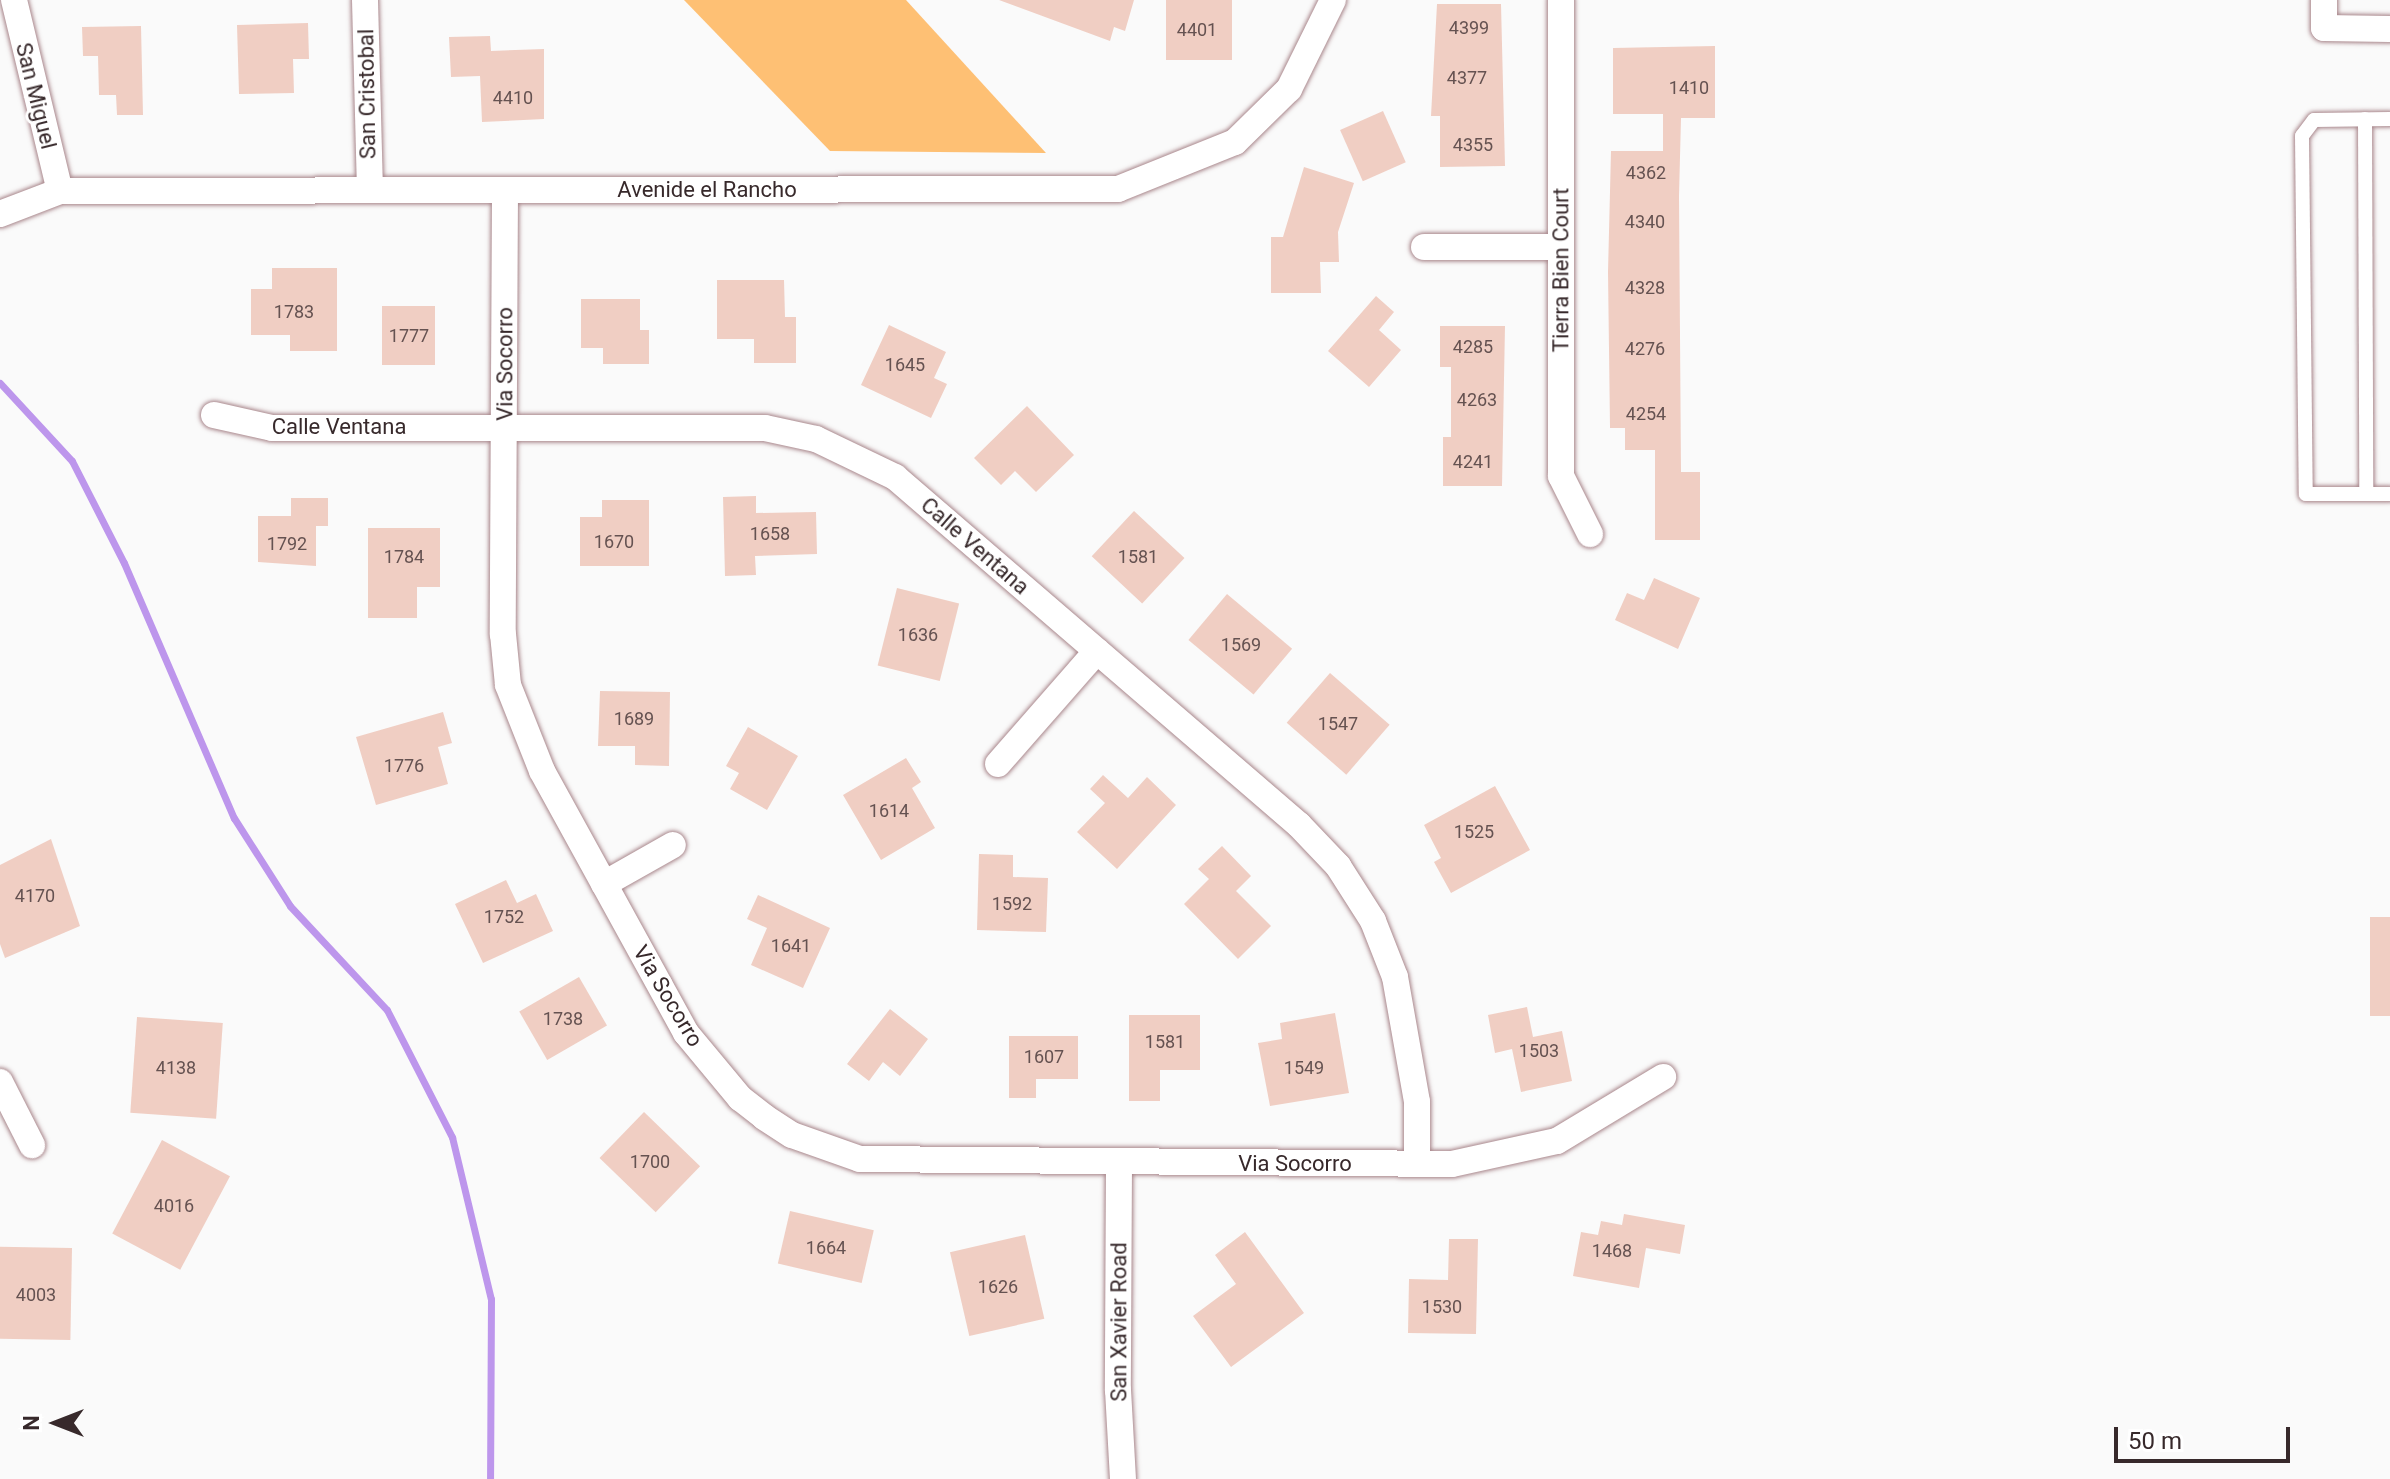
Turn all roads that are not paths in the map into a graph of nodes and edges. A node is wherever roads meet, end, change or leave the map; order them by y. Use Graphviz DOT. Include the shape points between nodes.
graph roads {
  1 [pos="14,0"];
  2 [pos="365,0"];
  3 [pos="1333,0"];
  4 [pos="1561,0"];
  5 [pos="2324,0"];
  6 [pos="2390,29"];
  7 [pos="2365,119"];
  8 [pos="2390,119"];
  9 [pos="370,188"];
  10 [pos="60,191"];
  11 [pos="505,191"];
  12 [pos="0,214"];
  13 [pos="1424,247"];
  14 [pos="1561,247"];
  15 [pos="214,415"];
  16 [pos="505,426"];
  17 [pos="2366,494"];
  18 [pos="2390,494"];
  19 [pos="1590,534"];
  20 [pos="1097,651"];
  21 [pos="998,764"];
  22 [pos="673,845"];
  23 [pos="604,884"];
  24 [pos="1663,1077"];
  25 [pos="0,1082"];
  26 [pos="32,1145"];
  27 [pos="1119,1164"];
  28 [pos="1417,1164"];
  29 [pos="1123,1479"];
  1 -- 10 [label="street, San Miguel"];
  2 -- 9 [label="street, San Cristobal"];
  3 -- 11 [label="street, Avenide el Rancho" via="1289,89 1235,142 1118,189"];
  4 -- 14 [label="street, Tierra Bien Court"];
  5 -- 6 [label="street" via="2324,28"];
  7 -- 8 [label="lane"];
  7 -- 17 [label="lane"];
  7 -- 17 [label="lane" via="2314,120 2302,136 2306,494"];
  9 -- 10 [label="street, Avenide el Rancho"];
  9 -- 11 [label="street, Avenide el Rancho"];
  10 -- 12 [label="street, Avenide el Rancho"];
  11 -- 16 [label="street, Via Socorro"];
  13 -- 14 [label="street"];
  14 -- 19 [label="street, Tierra Bien Court" via="1561,476"];
  15 -- 16 [label="street, Calle Ventana" via="272,428"];
  16 -- 20 [label="street, Calle Ventana" via="713,425 765,428 816,439 895,477"];
  16 -- 23 [label="street, Via Socorro" via="503,634 508,685 542,771"];
  17 -- 18 [label="lane"];
  20 -- 21 [label="street"];
  20 -- 28 [label="street, Calle Ventana" via="1299,825 1338,866 1373,921 1395,977 1409,1039"];
  22 -- 23 [label="street"];
  23 -- 27 [label="street, Via Socorro" via="686,1033 740,1098 792,1135 860,1159"];
  24 -- 28 [label="street, Via Socorro" via="1557,1141 1491,1159"];
  25 -- 26 [label="street"];
  27 -- 28 [label="street, Via Socorro"];
  27 -- 29 [label="street, San Xavier Road"];
}
